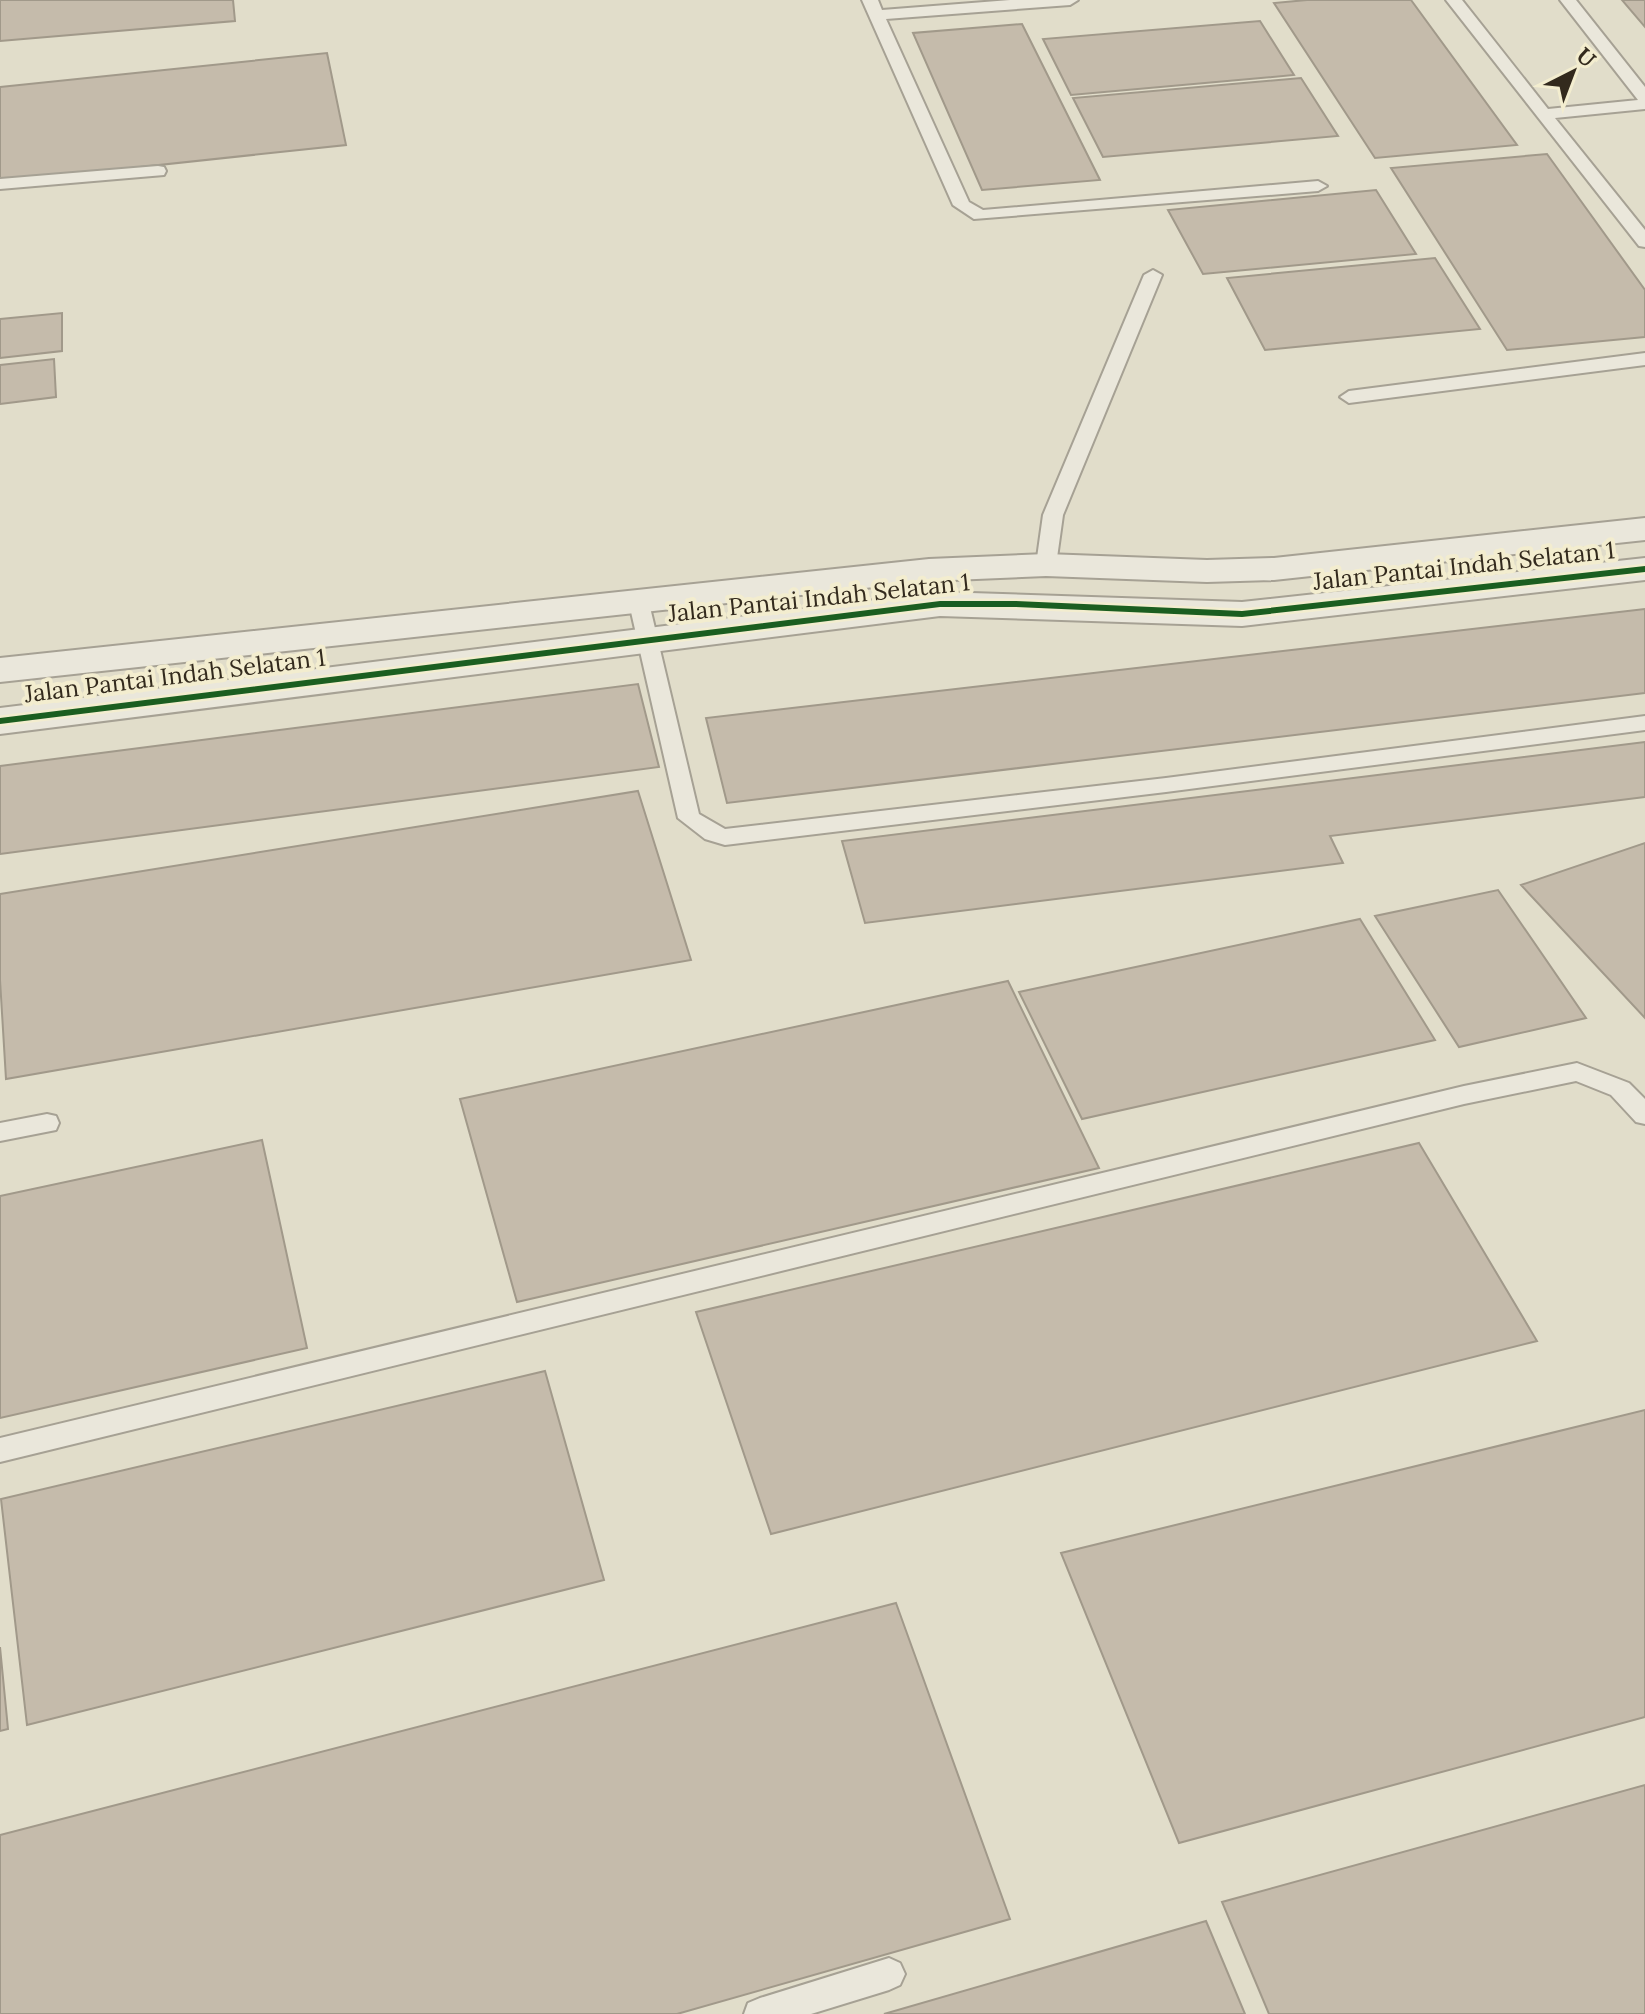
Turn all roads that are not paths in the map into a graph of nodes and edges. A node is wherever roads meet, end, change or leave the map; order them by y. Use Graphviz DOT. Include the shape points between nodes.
graph roads {
  1 [pos="1070,0"];
  2 [pos="1454,0"];
  3 [pos="1568,0"];
  4 [pos="873,7"];
  5 [pos="1645,98"];
  6 [pos="1645,104"];
  7 [pos="1543,114"];
  8 [pos="158,171"];
  9 [pos="0,184"];
  10 [pos="1318,186"];
  11 [pos="1645,242"];
  12 [pos="1153,275"];
  13 [pos="1645,359"];
  14 [pos="1349,397"];
  15 [pos="1645,529"];
  16 [pos="1046,565"];
  17 [pos="1645,569"];
  18 [pos="643,621"];
  19 [pos="0,670"];
  20 [pos="0,721"];
  21 [pos="1645,723"];
  22 [pos="1645,1115"];
  23 [pos="47,1123"];
  24 [pos="0,1132"];
  25 [pos="0,1450"];
  26 [pos="889,1974"];
  27 [pos="760,2014"];
  1 -- 4 [label="lane"];
  2 -- 7 [label="lane"];
  3 -- 5 [label="lane"];
  4 -- 10 [label="lane" via="968,211 980,215"];
  6 -- 7 [label="lane"];
  7 -- 11 [label="lane"];
  8 -- 9 [label="lane"];
  12 -- 16 [label="lane" via="1053,515"];
  13 -- 14 [label="lane"];
  15 -- 16 [label="street, Jalan Pantai Indah Selatan 1" via="1274,569"];
  16 -- 18 [label="street, Jalan Pantai Indah Selatan 1" via="929,570"];
  17 -- 18 [label="street, Jalan Pantai Indah Selatan 1" via="1242,614 989,602"];
  18 -- 19 [label="street, Jalan Pantai Indah Selatan 1"];
  18 -- 20 [label="street, Jalan Pantai Indah Selatan 1"];
  18 -- 21 [label="lane" via="689,818 725,837"];
  22 -- 25 [label="lane" via="1620,1089 1577,1072"];
  23 -- 24 [label="lane"];
  26 -- 27 [label="lane"];
}
